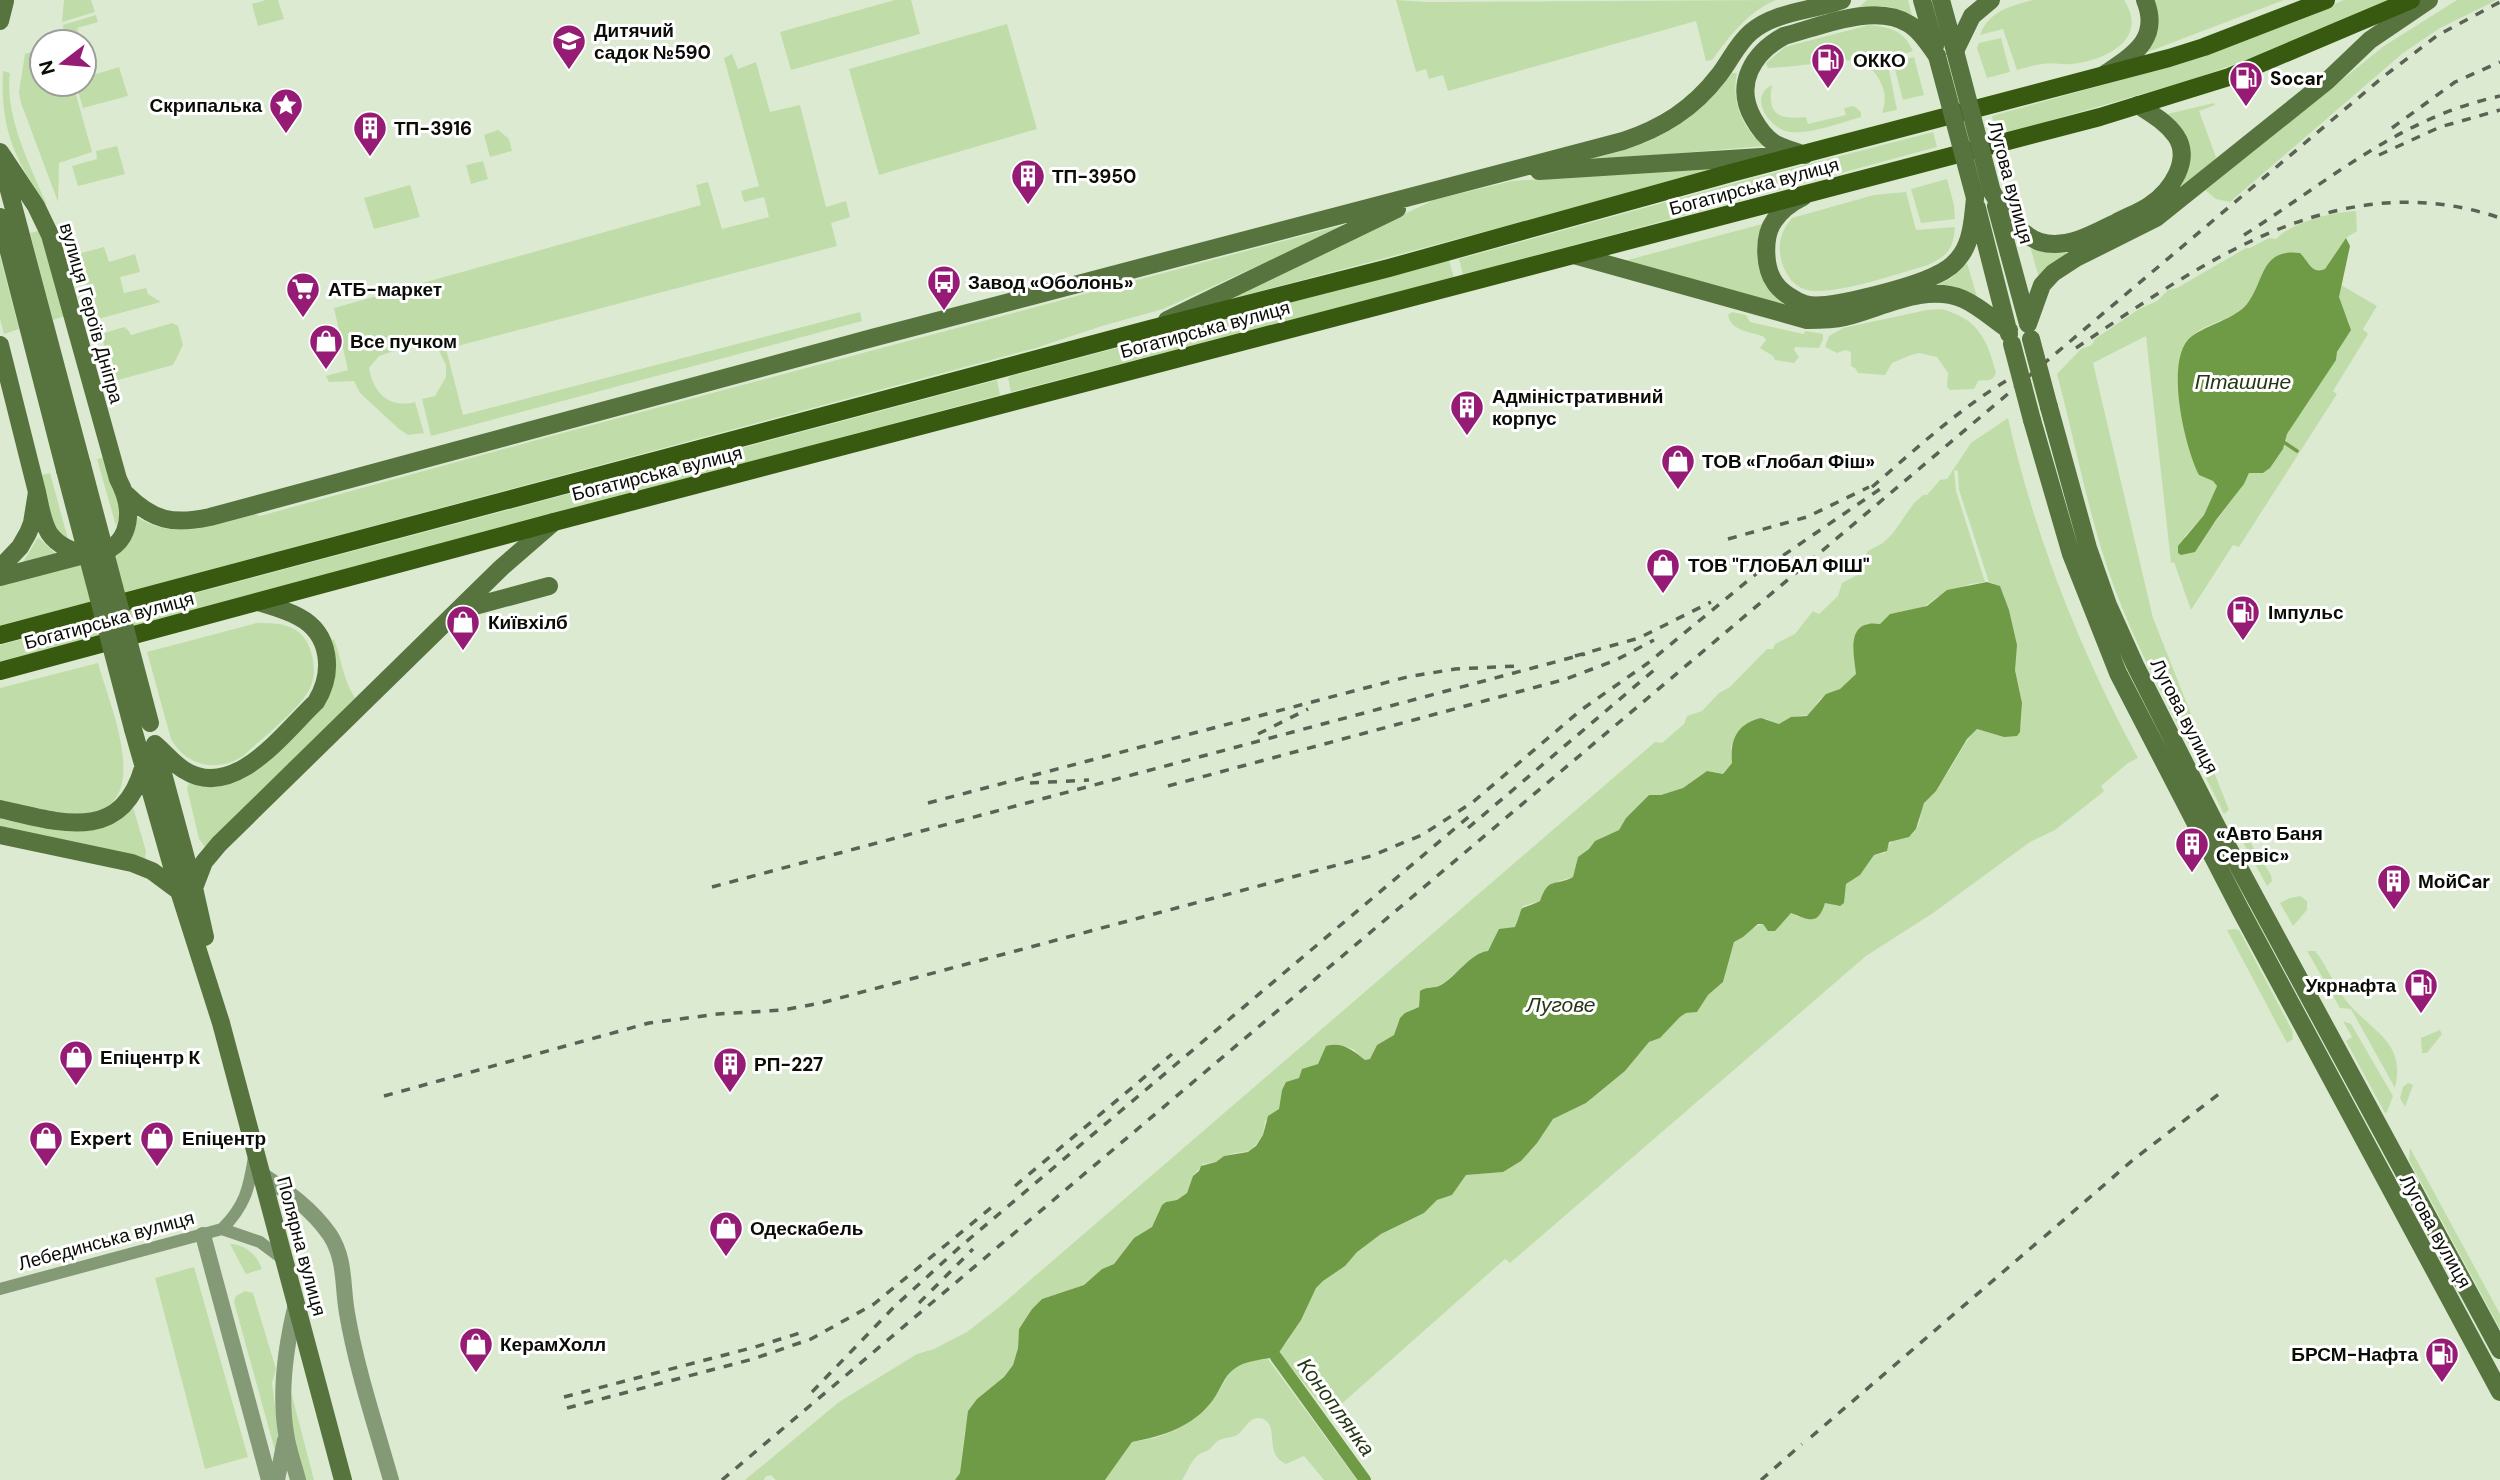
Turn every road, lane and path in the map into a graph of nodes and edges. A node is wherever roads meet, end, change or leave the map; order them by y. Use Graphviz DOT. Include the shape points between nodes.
graph roads {
  1 [pos="5,0"];
  2 [pos="1842,0"];
  3 [pos="1922,0"];
  4 [pos="1941,0"];
  5 [pos="1991,0"];
  6 [pos="2145,0"];
  7 [pos="2326,0"];
  8 [pos="2411,0"];
  9 [pos="2429,0"];
  10 [pos="0,9"];
  11 [pos="0,21"];
  12 [pos="1955,51"];
  13 [pos="1937,57"];
  14 [pos="2101,76"];
  15 [pos="2138,105"];
  16 [pos="0,152"];
  17 [pos="1805,155"];
  18 [pos="0,159"];
  19 [pos="1502,173"];
  20 [pos="1435,191"];
  21 [pos="1811,193"];
  22 [pos="1983,195"];
  23 [pos="0,217"];
  24 [pos="1574,255"];
  25 [pos="1150,329"];
  26 [pos="2029,331"];
  27 [pos="2010,337"];
  28 [pos="0,345"];
  29 [pos="73,468"];
  30 [pos="37,492"];
  31 [pos="126,494"];
  32 [pos="554,522"];
  33 [pos="85,555"];
  34 [pos="0,568"];
  35 [pos="0,577"];
  36 [pos="549,586"];
  37 [pos="258,602"];
  38 [pos="460,610"];
  39 [pos="0,635"];
  40 [pos="0,671"];
  41 [pos="141,726"];
  42 [pos="156,746"];
  43 [pos="143,768"];
  44 [pos="0,809"];
  45 [pos="0,835"];
  46 [pos="187,890"];
  47 [pos="255,1150"];
  48 [pos="262,1175"];
  49 [pos="222,1229"];
  50 [pos="203,1235"];
  51 [pos="285,1261"];
  52 [pos="0,1289"];
  53 [pos="296,1304"];
  54 [pos="2500,1350"];
  55 [pos="2500,1392"];
  56 [pos="286,1434"];
  57 [pos="269,1480"];
  58 [pos="276,1480"];
  59 [pos="298,1480"];
  60 [pos="343,1480"];
  61 [pos="391,1480"];
  1 -- 10 [label="main road"];
  1 -- 11 [label="main road"];
  2 -- 19 [label="main road, Богатирська вулиця" via="1777,17 1750,33 1703,94 1667,123 1623,141"];
  3 -- 13 [label="main road"];
  4 -- 12 [label="main road, Лугова вулиця"];
  5 -- 12 [label="main road" via="1972,16"];
  6 -- 14 [label="main road" via="2150,22 2145,43"];
  7 -- 14 [label="main road, Богатирська вулиця" via="2204,47"];
  8 -- 15 [label="main road, Богатирська вулиця" via="2229,77"];
  9 -- 26 [label="main road" via="2370,40 2328,81 2155,218 2053,273 2042,285"];
  12 -- 22 [label="main road, Лугова вулиця, bridge"];
  13 -- 17 [label="main road" via="1913,26 1877,15 1855,17 1771,43 1749,69 1745,100 1758,127 1774,143"];
  13 -- 22 [label="main road, bridge"];
  14 -- 17 [label="main road, Богатирська вулиця"];
  15 -- 21 [label="main road, Богатирська вулиця"];
  15 -- 22 [label="main road" via="2166,124 2178,138 2181,154 2172,185 2149,206 2059,245 2026,234"];
  16 -- 31 [label="main road, вулиця Героїв Дніпра" via="50,235"];
  17 -- 19 [label="main road, Богатирська вулиця"];
  17 -- 25 [label="main road, Богатирська вулиця"];
  18 -- 29 [label="main road"];
  19 -- 20 [label="main road, Богатирська вулиця"];
  20 -- 25 [label="main road"];
  20 -- 31 [label="main road, Богатирська вулиця" via="210,517 167,521 141,509"];
  21 -- 22 [label="main road" via="1787,206 1773,222 1767,255 1775,283 1803,304 1815,307 1919,282 1954,264 1963,253"];
  21 -- 24 [label="main road, Богатирська вулиця"];
  22 -- 26 [label="main road, Лугова вулиця"];
  22 -- 27 [label="main road, Лугова вулиця"];
  23 -- 29 [label="main road"];
  24 -- 27 [label="main road" via="1807,320 1846,317 1930,294 1948,295 1964,300"];
  24 -- 32 [label="main road, Богатирська вулиця"];
  25 -- 39 [label="main road, Богатирська вулиця"];
  26 -- 54 [label="main road, Лугова вулиця, bridge" via="2088,548 2135,665 2216,825"];
  27 -- 55 [label="main road, Лугова вулиця, bridge" via="2071,554 2118,673"];
  28 -- 30 [label="main road"];
  29 -- 41 [label="main road, bridge"];
  30 -- 33 [label="main road" via="48,532 57,542"];
  30 -- 34 [label="main road" via="33,523"];
  31 -- 33 [label="main road" via="125,532 108,549"];
  32 -- 37 [label="main road, Богатирська вулиця"];
  32 -- 38 [label="main road"];
  33 -- 35 [label="main road"];
  36 -- 38 [label="main road"];
  37 -- 40 [label="main road, Богатирська вулиця"];
  37 -- 42 [label="main road" via="301,618 324,643 328,674 316,702 250,765 222,778 202,778 185,771"];
  38 -- 46 [label="main road" via="214,849"];
  41 -- 42 [label="main road, Полярна вулиця"];
  41 -- 43 [label="main road, Полярна вулиця"];
  42 -- 46 [label="main road, Полярна вулиця"];
  43 -- 44 [label="main road" via="124,804 96,821 65,824"];
  43 -- 46 [label="main road, Полярна вулиця"];
  45 -- 46 [label="main road" via="132,863"];
  46 -- 47 [label="main road, Полярна вулиця"];
  47 -- 48 [label="main road, Полярна вулиця"];
  47 -- 49 [label="street, Лебединська вулиця" via="243,1203"];
  48 -- 51 [label="main road, Полярна вулиця"];
  48 -- 61 [label="street" via="310,1211 340,1254 346,1312"];
  49 -- 50 [label="street, Лебединська вулиця"];
  49 -- 51 [label="street, Лебединська вулиця" via="260,1242"];
  50 -- 52 [label="street, Лебединська вулиця"];
  50 -- 57 [label="street"];
  51 -- 53 [label="main road, Полярна вулиця"];
  53 -- 56 [label="street" via="285,1378"];
  53 -- 60 [label="main road, Полярна вулиця"];
  56 -- 58 [label="street"];
  56 -- 59 [label="street"];
}
